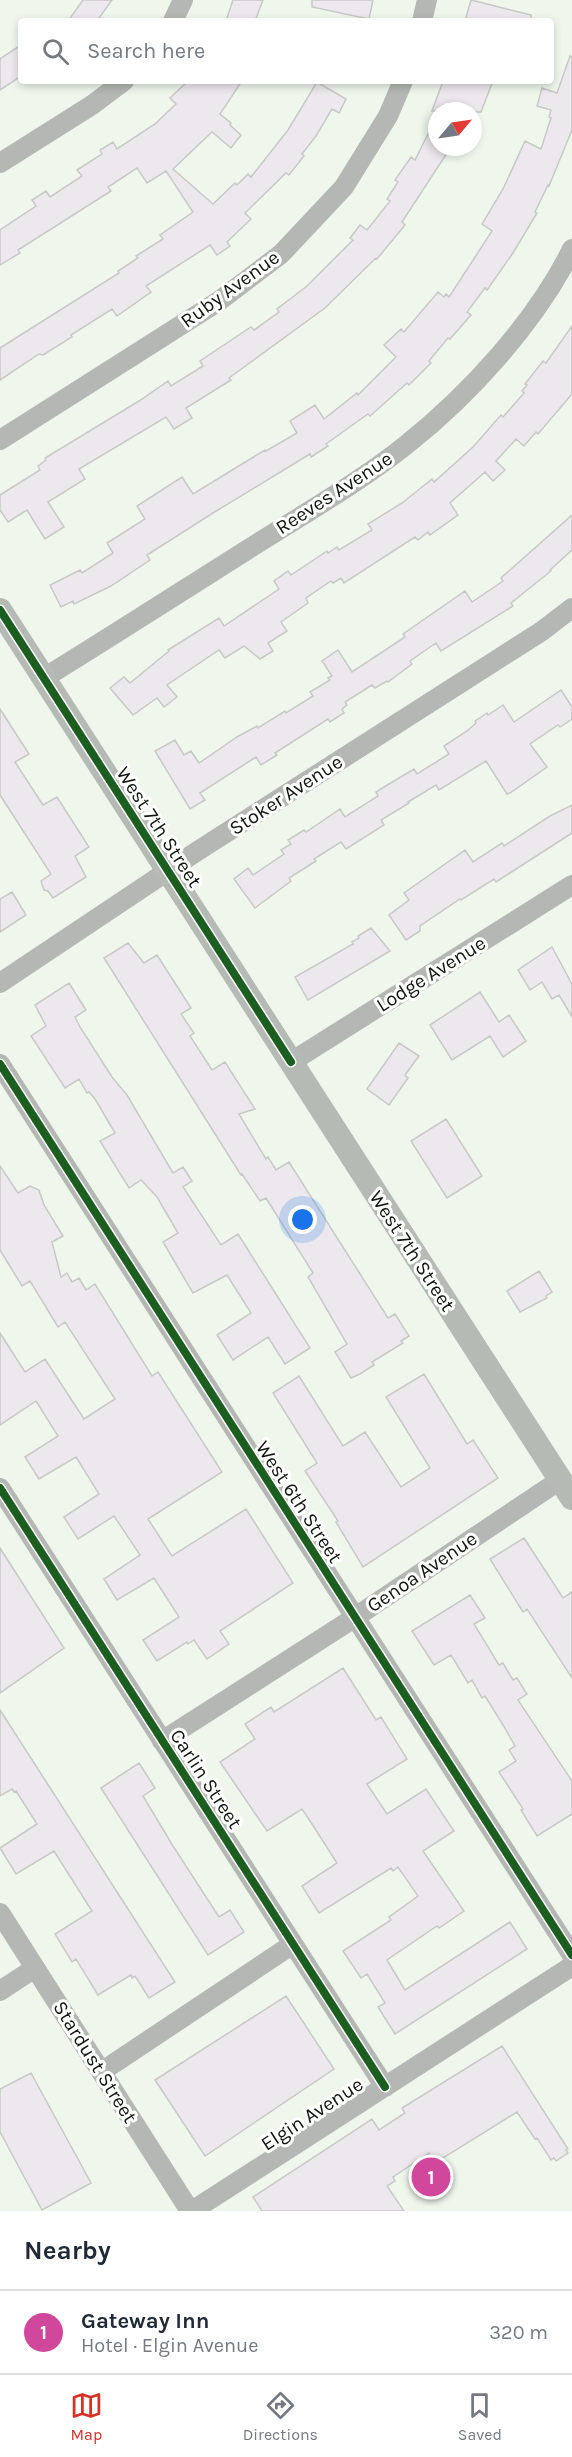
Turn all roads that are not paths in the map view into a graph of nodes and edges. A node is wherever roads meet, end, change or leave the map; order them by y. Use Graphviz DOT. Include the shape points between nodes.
graph roads {
  1 [pos="183,0"];
  2 [pos="427,0"];
  3 [pos="174,18"];
  4 [pos="423,18"];
  5 [pos="120,84"];
  6 [pos="402,84"];
  7 [pos="0,163"];
  8 [pos="572,249"];
  9 [pos="0,440"];
  10 [pos="572,608"];
  11 [pos="0,610"];
  12 [pos="44,678"];
  13 [pos="168,872"];
  14 [pos="572,885"];
  15 [pos="0,983"];
  16 [pos="291,1062"];
  17 [pos="0,1064"];
  18 [pos="0,1488"];
  19 [pos="566,1489"];
  20 [pos="354,1618"];
  21 [pos="162,1741"];
  22 [pos="0,1913"];
  23 [pos="293,1944"];
  24 [pos="572,1955"];
  25 [pos="572,1966"];
  26 [pos="35,1968"];
  27 [pos="0,1991"];
  28 [pos="101,2072"];
  29 [pos="385,2087"];
  30 [pos="191,2211"];
  1 -- 3 [label="street"];
  2 -- 4 [label="street"];
  5 -- 7 [label="street"];
  6 -- 9 [label="street, Ruby Avenue" via="388,116 344,186 281,254 219,301"];
  8 -- 12 [label="street, Reeves Avenue" via="508,344 456,400 406,445"];
  10 -- 13 [label="street, Stoker Avenue"];
  11 -- 12 [label="main road, West 7th Street"];
  12 -- 13 [label="main road, West 7th Street"];
  13 -- 15 [label="street, Stoker Avenue"];
  13 -- 16 [label="main road, West 7th Street"];
  14 -- 16 [label="street, Lodge Avenue"];
  16 -- 19 [label="main road, West 7th Street"];
  17 -- 20 [label="street, West 6th Street"];
  18 -- 21 [label="street, Carlin Street"];
  19 -- 20 [label="street, Genoa Avenue"];
  20 -- 21 [label="street, Genoa Avenue"];
  20 -- 24 [label="street, West 6th Street"];
  21 -- 23 [label="street, Carlin Street"];
  22 -- 26 [label="street, Stardust Street"];
  23 -- 28 [label="street"];
  23 -- 29 [label="street, Carlin Street"];
  25 -- 29 [label="street, Elgin Avenue"];
  26 -- 27 [label="street"];
  26 -- 28 [label="street, Stardust Street"];
  28 -- 30 [label="street, Stardust Street"];
  29 -- 30 [label="street, Elgin Avenue"];
}
